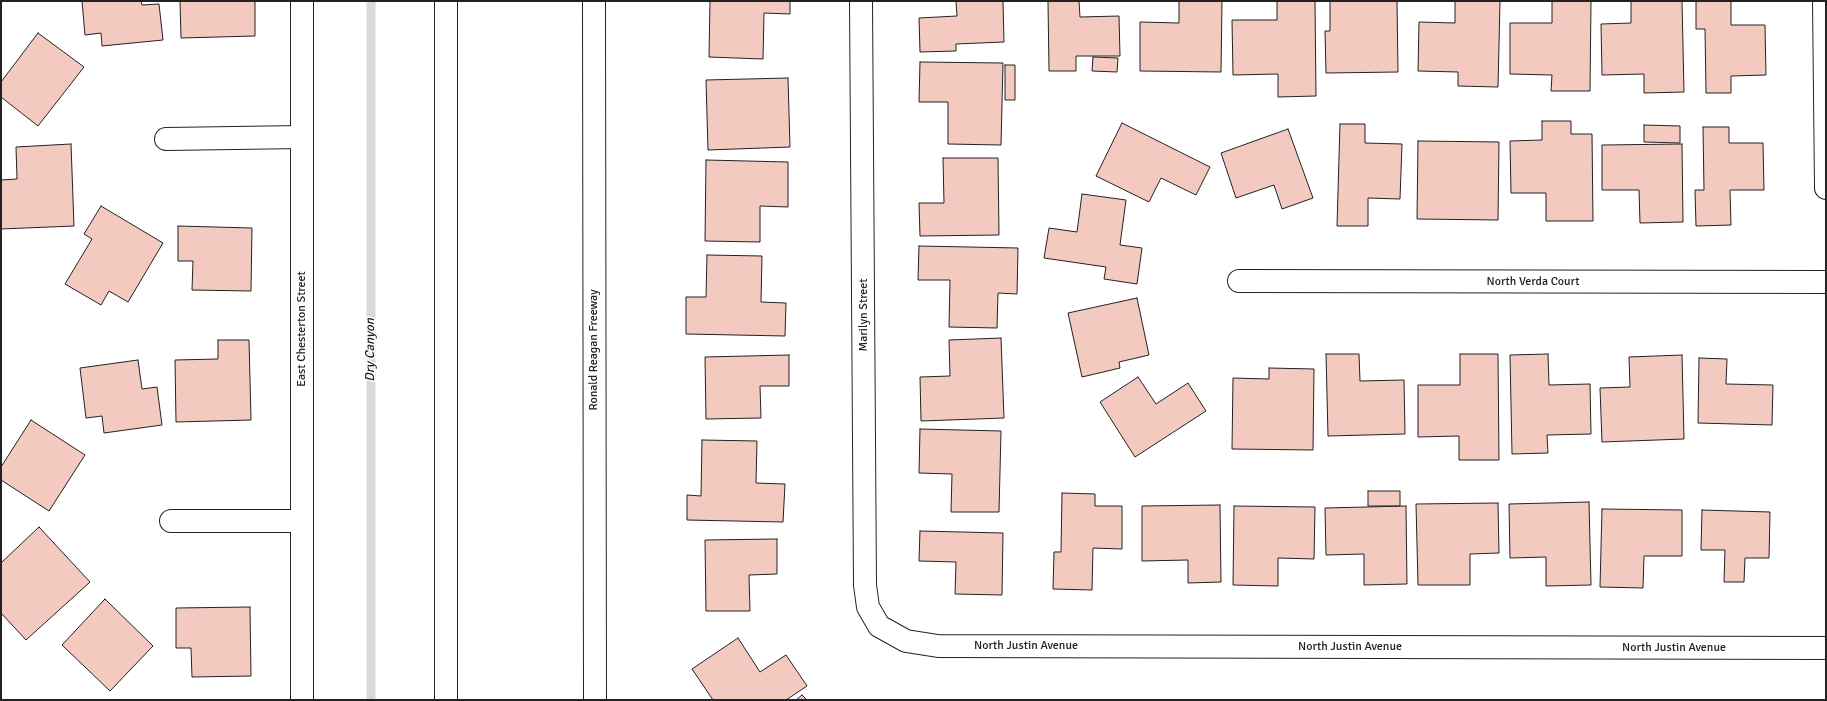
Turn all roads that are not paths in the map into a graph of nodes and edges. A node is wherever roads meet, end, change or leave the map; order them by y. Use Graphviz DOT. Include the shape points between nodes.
graph roads {
  1 [pos="302,1"];
  2 [pos="446,1"];
  3 [pos="594,1"];
  4 [pos="861,1"];
  5 [pos="1824,1"];
  6 [pos="302,137"];
  7 [pos="166,139"];
  8 [pos="1826,188"];
  9 [pos="1239,282"];
  10 [pos="1826,282"];
  11 [pos="171,521"];
  12 [pos="302,521"];
  13 [pos="879,626"];
  14 [pos="1826,648"];
  15 [pos="302,700"];
  16 [pos="446,700"];
  17 [pos="595,700"];
  1 -- 6 [label="main road, East Chesterton Street"];
  2 -- 16 [label="main road"];
  3 -- 17 [label="main road, Ronald Reagan Freeway"];
  4 -- 13 [label="main road, Marilyn Street" via="865,585 868,607"];
  5 -- 8 [label="main road"];
  6 -- 7 [label="main road"];
  6 -- 12 [label="main road, East Chesterton Street"];
  9 -- 10 [label="main road, North Verda Court"];
  11 -- 12 [label="main road"];
  12 -- 15 [label="main road, East Chesterton Street"];
  13 -- 14 [label="main road, North Justin Avenue" via="906,641 938,646"];
}
